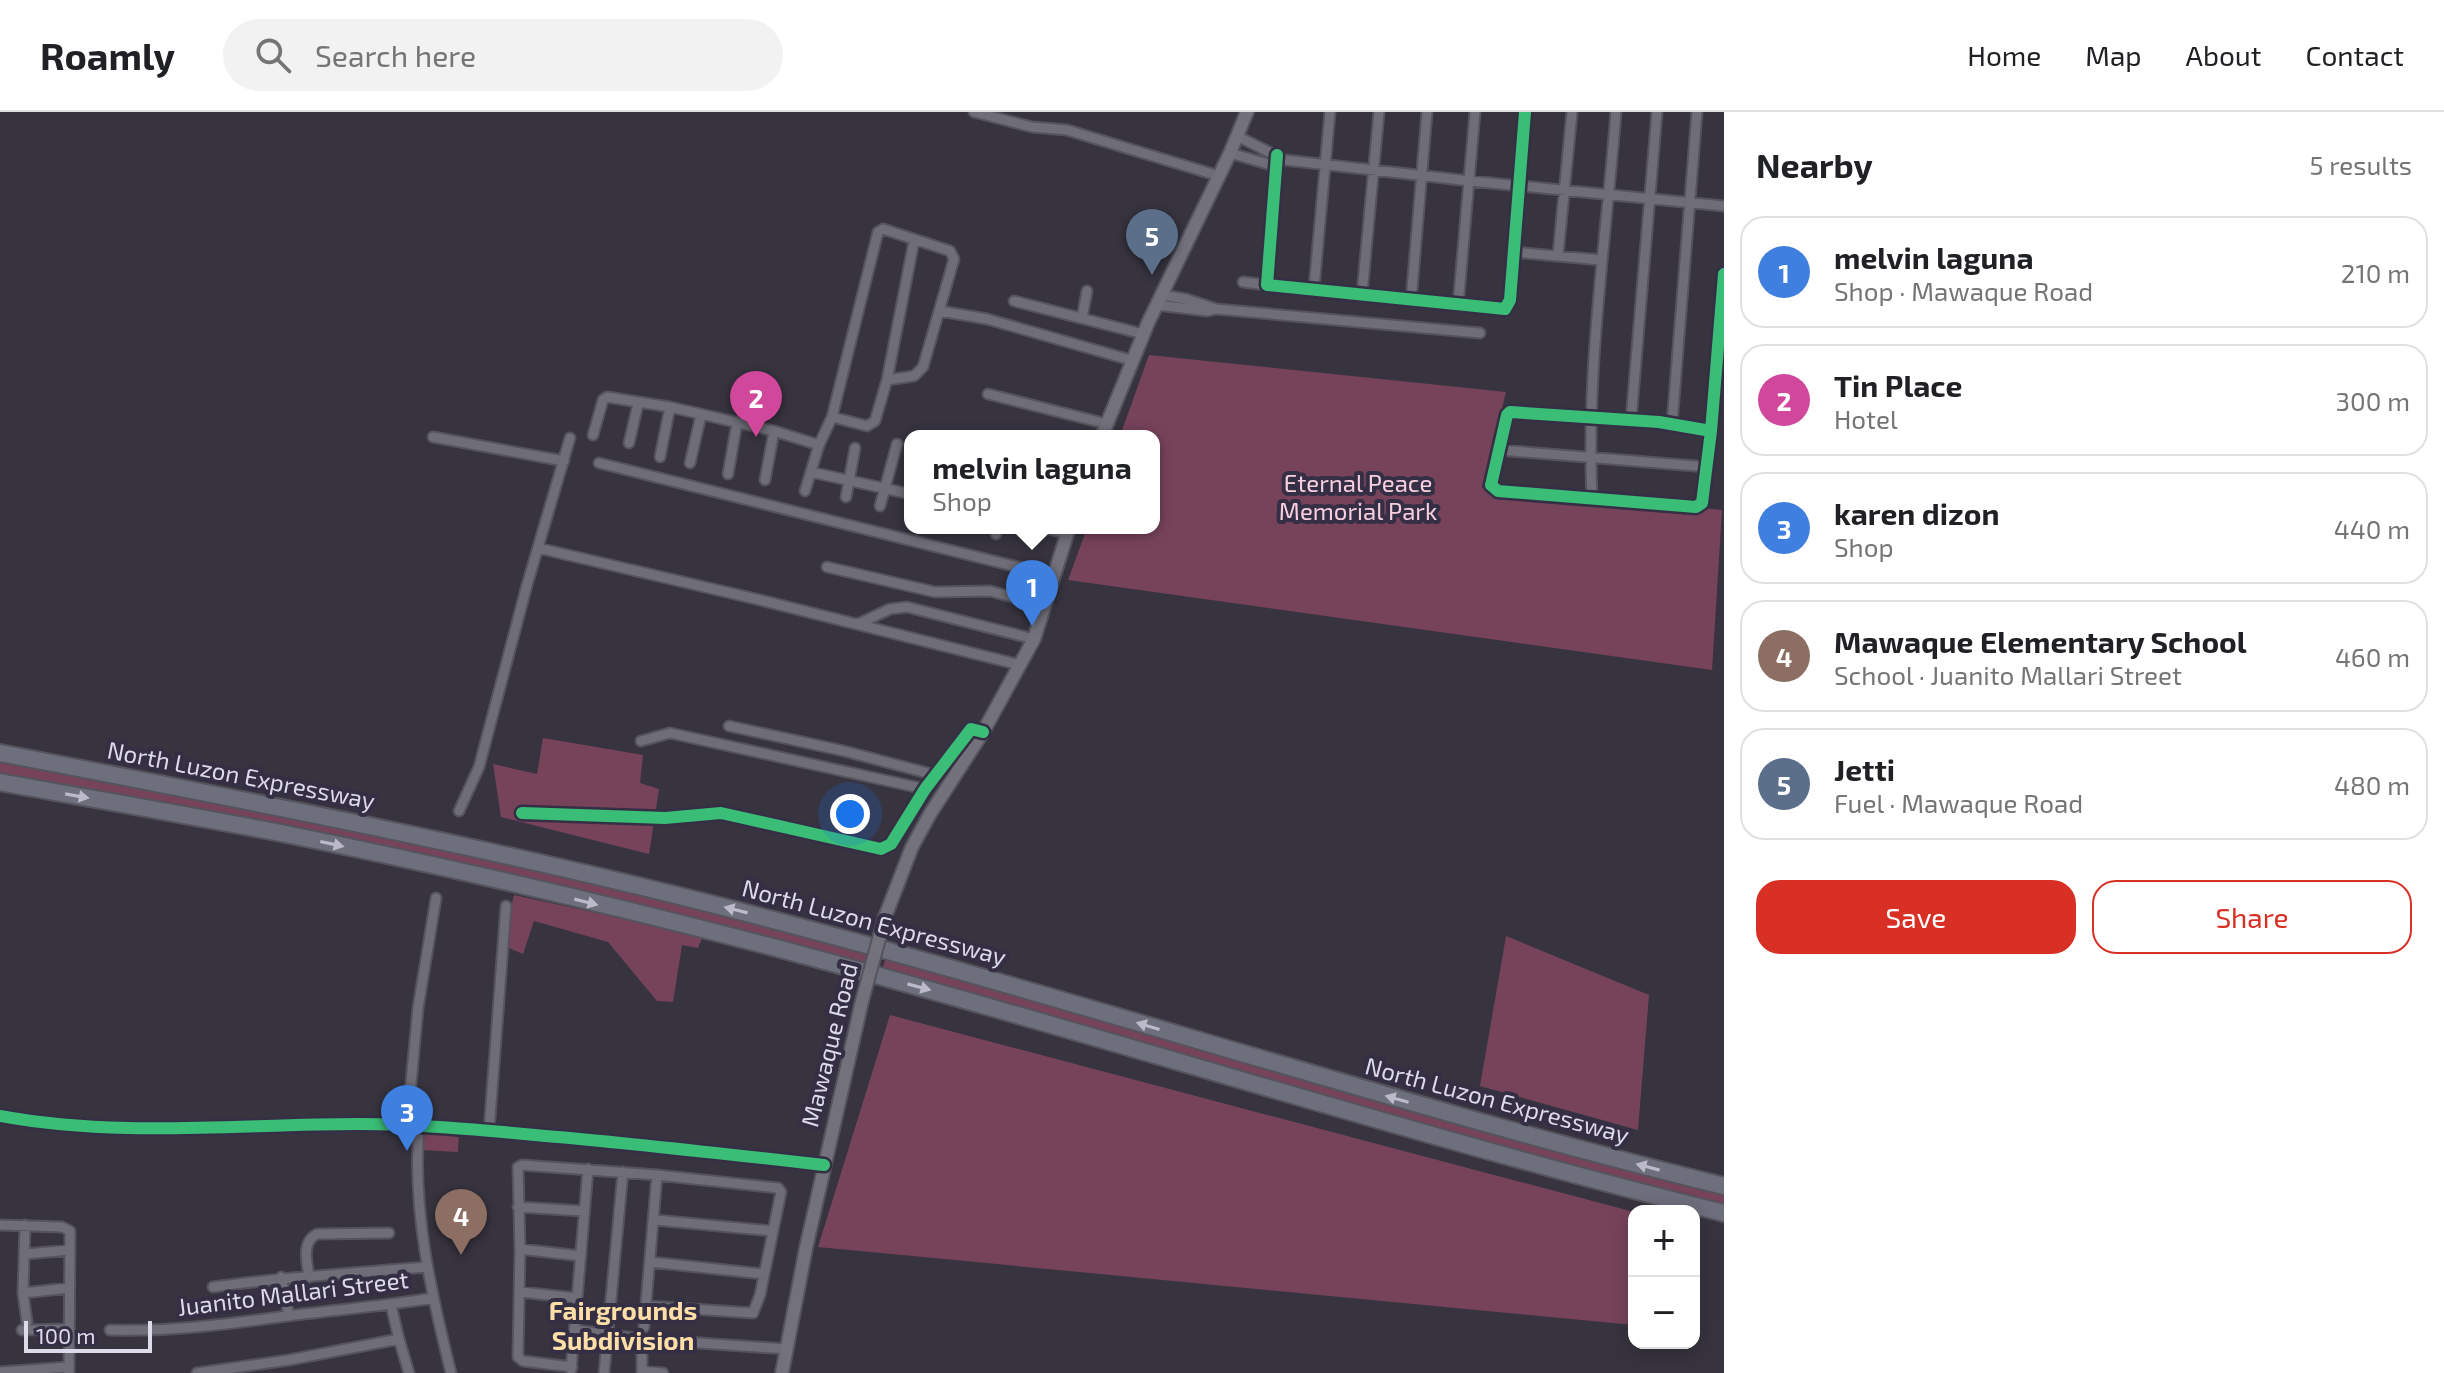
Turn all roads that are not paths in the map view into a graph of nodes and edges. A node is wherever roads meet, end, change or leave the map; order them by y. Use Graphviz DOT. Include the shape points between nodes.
graph roads {
  1 [pos="974,112"];
  2 [pos="1330,112"];
  3 [pos="1379,112"];
  4 [pos="1427,112"];
  5 [pos="1475,112"];
  6 [pos="1525,112"];
  7 [pos="1572,112"];
  8 [pos="1616,112"];
  9 [pos="1657,112"];
  10 [pos="1697,112"];
  11 [pos="1245,113"];
  12 [pos="1237,136"];
  13 [pos="1230,153"];
  14 [pos="1281,157"];
  15 [pos="1326,165"];
  16 [pos="1275,166"];
  17 [pos="1374,168"];
  18 [pos="1421,175"];
  19 [pos="1219,176"];
  20 [pos="1470,181"];
  21 [pos="1519,186"];
  22 [pos="1566,191"];
  23 [pos="1609,195"];
  24 [pos="1652,200"];
  25 [pos="1691,204"];
  26 [pos="1724,206"];
  27 [pos="914,241"];
  28 [pos="1514,252"];
  29 [pos="1558,255"];
  30 [pos="1601,260"];
  31 [pos="1724,274"];
  32 [pos="1243,282"];
  33 [pos="1267,285"];
  34 [pos="1314,288"];
  35 [pos="1087,291"];
  36 [pos="1362,294"];
  37 [pos="1160,300"];
  38 [pos="1014,301"];
  39 [pos="1411,301"];
  40 [pos="1458,306"];
  41 [pos="940,311"];
  42 [pos="1082,318"];
  43 [pos="1480,333"];
  44 [pos="1143,334"];
  45 [pos="1134,361"];
  46 [pos="887,380"];
  47 [pos="988,394"];
  48 [pos="638,404"];
  49 [pos="670,407"];
  50 [pos="701,415"];
  51 [pos="832,417"];
  52 [pos="1590,419"];
  53 [pos="1631,420"];
  54 [pos="737,423"];
  55 [pos="1672,424"];
  56 [pos="1105,430"];
  57 [pos="774,431"];
  58 [pos="1711,431"];
  59 [pos="593,435"];
  60 [pos="433,437"];
  61 [pos="570,438"];
  62 [pos="629,443"];
  63 [pos="897,444"];
  64 [pos="819,445"];
  65 [pos="855,448"];
  66 [pos="1500,450"];
  67 [pos="1590,455"];
  68 [pos="660,457"];
  69 [pos="564,461"];
  70 [pos="599,463"];
  71 [pos="690,463"];
  72 [pos="1708,467"];
  73 [pos="811,472"];
  74 [pos="728,474"];
  75 [pos="849,479"];
  76 [pos="765,480"];
  77 [pos="886,488"];
  78 [pos="805,491"];
  79 [pos="904,492"];
  80 [pos="846,497"];
  81 [pos="1592,498"];
  82 [pos="880,506"];
  83 [pos="1067,534"];
  84 [pos="538,548"];
  85 [pos="827,567"];
  86 [pos="1054,576"];
  87 [pos="1045,606"];
  88 [pos="858,624"];
  89 [pos="1034,639"];
  90 [pos="1020,665"];
  91 [pos="729,726"];
  92 [pos="983,732"];
  93 [pos="641,741"];
  94 [pos="0,753"];
  95 [pos="935,775"];
  96 [pos="0,782"];
  97 [pos="925,789"];
  98 [pos="459,811"];
  99 [pos="522,813"];
  100 [pos="436,898"];
  101 [pos="506,906"];
  102 [pos="0,1116"];
  103 [pos="413,1126"];
  104 [pos="489,1131"];
  105 [pos="824,1165"];
  106 [pos="588,1169"];
  107 [pos="623,1172"];
  108 [pos="657,1175"];
  109 [pos="1724,1186"];
  110 [pos="518,1207"];
  111 [pos="584,1211"];
  112 [pos="1724,1213"];
  113 [pos="655,1220"];
  114 [pos="0,1225"];
  115 [pos="25,1225"];
  116 [pos="772,1231"];
  117 [pos="389,1233"];
  118 [pos="520,1249"];
  119 [pos="70,1250"];
  120 [pos="26,1254"];
  121 [pos="581,1256"];
  122 [pos="650,1262"];
  123 [pos="427,1267"];
  124 [pos="764,1274"];
  125 [pos="281,1277"];
  126 [pos="309,1277"];
  127 [pos="213,1287"];
  128 [pos="69,1288"];
  129 [pos="520,1292"];
  130 [pos="23,1293"];
  131 [pos="433,1298"];
  132 [pos="577,1298"];
  133 [pos="391,1305"];
  134 [pos="646,1306"];
  135 [pos="289,1316"];
  136 [pos="644,1327"];
  137 [pos="69,1329"];
  138 [pos="110,1330"];
  139 [pos="575,1330"];
  140 [pos="608,1335"];
  141 [pos="399,1339"];
  142 [pos="786,1349"];
  143 [pos="642,1352"];
  144 [pos="68,1370"];
  145 [pos="571,1370"];
  146 [pos="0,1372"];
  147 [pos="642,1372"];
  148 [pos="197,1373"];
  149 [pos="409,1373"];
  150 [pos="451,1373"];
  151 [pos="604,1373"];
  152 [pos="663,1373"];
  153 [pos="782,1373"];
  1 -- 19 [label="street" via="1067,130"];
  2 -- 15 [label="street"];
  3 -- 17 [label="street"];
  4 -- 18 [label="street"];
  5 -- 20 [label="street"];
  6 -- 21 [label="street"];
  7 -- 22 [label="street"];
  8 -- 23 [label="street"];
  9 -- 24 [label="street"];
  10 -- 25 [label="street"];
  11 -- 12 [label="main road"];
  12 -- 13 [label="main road"];
  12 -- 14 [label="street"];
  13 -- 16 [label="street"];
  13 -- 19 [label="main road"];
  14 -- 15 [label="street"];
  14 -- 16 [label="street"];
  15 -- 17 [label="street"];
  15 -- 34 [label="street"];
  16 -- 33 [label="street"];
  17 -- 18 [label="street"];
  17 -- 36 [label="street"];
  18 -- 20 [label="street"];
  18 -- 39 [label="street"];
  19 -- 37 [label="main road"];
  20 -- 21 [label="street"];
  20 -- 40 [label="street"];
  21 -- 22 [label="street"];
  21 -- 28 [label="street"];
  22 -- 23 [label="street"];
  22 -- 29 [label="street"];
  23 -- 24 [label="street"];
  23 -- 30 [label="street"];
  24 -- 25 [label="street"];
  24 -- 53 [label="street"];
  25 -- 26 [label="street"];
  25 -- 55 [label="street"];
  27 -- 41 [label="street" via="953,254"];
  27 -- 46 [label="street"];
  27 -- 51 [label="street" via="883,229 878,232"];
  28 -- 29 [label="street"];
  28 -- 40 [label="street" via="1505,309"];
  29 -- 30 [label="street"];
  30 -- 52 [label="street"];
  31 -- 58 [label="street"];
  32 -- 33 [label="street"];
  33 -- 34 [label="street"];
  34 -- 36 [label="street"];
  35 -- 42 [label="street"];
  36 -- 39 [label="street"];
  37 -- 43 [label="street"];
  37 -- 44 [label="main road"];
  38 -- 42 [label="street"];
  39 -- 40 [label="street"];
  41 -- 45 [label="street"];
  41 -- 46 [label="street" via="919,373"];
  42 -- 44 [label="street"];
  44 -- 45 [label="main road"];
  45 -- 56 [label="main road"];
  46 -- 51 [label="street" via="872,425"];
  47 -- 56 [label="street"];
  48 -- 49 [label="street"];
  48 -- 59 [label="street" via="604,398"];
  48 -- 62 [label="street"];
  49 -- 50 [label="street"];
  49 -- 68 [label="street"];
  50 -- 54 [label="street"];
  50 -- 71 [label="street"];
  51 -- 64 [label="street"];
  52 -- 53 [label="street"];
  52 -- 66 [label="street" via="1510,412"];
  52 -- 67 [label="street"];
  53 -- 55 [label="street"];
  54 -- 57 [label="street"];
  54 -- 74 [label="street"];
  55 -- 58 [label="street"];
  57 -- 64 [label="street"];
  57 -- 76 [label="street"];
  58 -- 72 [label="street"];
  60 -- 69 [label="street"];
  61 -- 69 [label="street"];
  63 -- 77 [label="street"];
  64 -- 73 [label="street"];
  65 -- 75 [label="street"];
  66 -- 67 [label="street"];
  66 -- 81 [label="street" via="1492,489"];
  67 -- 72 [label="street"];
  67 -- 81 [label="street"];
  69 -- 84 [label="street"];
  70 -- 86 [label="street"];
  72 -- 81 [label="street" via="1705,496 1696,507"];
  73 -- 75 [label="street"];
  73 -- 78 [label="street"];
  75 -- 77 [label="street"];
  75 -- 80 [label="street"];
  77 -- 79 [label="street"];
  77 -- 82 [label="street"];
  83 -- 86 [label="main road, Mawaque Road"];
  84 -- 88 [label="street"];
  84 -- 98 [label="street" via="479,767"];
  85 -- 87 [label="street" via="935,592 990,591"];
  86 -- 87 [label="main road, Mawaque Road"];
  87 -- 89 [label="main road, Mawaque Road"];
  88 -- 89 [label="street" via="907,607"];
  88 -- 90 [label="street"];
  89 -- 90 [label="main road, Mawaque Road"];
  90 -- 92 [label="main road, Mawaque Road"];
  91 -- 95 [label="street"];
  92 -- 95 [label="street" via="971,729"];
  92 -- 105 [label="main road, Mawaque Road, bridge" via="918,836 896,885 862,1001"];
  93 -- 97 [label="street" via="670,733"];
  109 -- 94 [label="highway, North Luzon Expressway, one-way" via="1428,1108 774,920 290,808"];
  95 -- 97 [label="street"];
  96 -- 112 [label="highway, North Luzon Expressway, one-way" via="297,837 767,946"];
  97 -- 99 [label="street" via="891,844 881,849 721,813 665,818"];
  100 -- 103 [label="street" via="418,1008"];
  101 -- 104 [label="street"];
  102 -- 103 [label="main road" via="153,1129"];
  103 -- 104 [label="main road"];
  103 -- 123 [label="street"];
  104 -- 105 [label="main road"];
  105 -- 142 [label="main road, Mawaque Road"];
  106 -- 107 [label="street"];
  106 -- 110 [label="street" via="522,1165 516,1170"];
  106 -- 111 [label="street"];
  107 -- 108 [label="street"];
  107 -- 140 [label="street"];
  108 -- 113 [label="street"];
  108 -- 116 [label="street" via="773,1186 781,1192"];
  110 -- 111 [label="street"];
  110 -- 118 [label="street"];
  111 -- 121 [label="street"];
  113 -- 116 [label="street"];
  113 -- 122 [label="street"];
  114 -- 115 [label="street"];
  115 -- 119 [label="street" via="67,1228"];
  115 -- 120 [label="street"];
  116 -- 124 [label="street"];
  117 -- 126 [label="street" via="311,1237"];
  118 -- 121 [label="street"];
  118 -- 129 [label="street"];
  119 -- 120 [label="street"];
  119 -- 128 [label="street"];
  120 -- 130 [label="street"];
  121 -- 132 [label="street"];
  122 -- 124 [label="street"];
  122 -- 134 [label="street"];
  123 -- 126 [label="street"];
  123 -- 131 [label="street"];
  124 -- 134 [label="street" via="756,1309 750,1314"];
  125 -- 126 [label="street"];
  125 -- 127 [label="street"];
  125 -- 135 [label="street"];
  128 -- 130 [label="street"];
  128 -- 137 [label="street"];
  129 -- 132 [label="street"];
  129 -- 145 [label="street" via="520,1361"];
  130 -- 137 [label="street" via="25,1326"];
  131 -- 133 [label="street, Juanito Mallari Street"];
  131 -- 150 [label="street"];
  132 -- 139 [label="street"];
  133 -- 135 [label="street, Juanito Mallari Street"];
  133 -- 141 [label="street"];
  134 -- 136 [label="street"];
  135 -- 138 [label="street, Juanito Mallari Street"];
  137 -- 144 [label="street"];
  139 -- 140 [label="street"];
  139 -- 145 [label="street"];
  140 -- 142 [label="street"];
  140 -- 151 [label="street"];
  141 -- 148 [label="street"];
  141 -- 149 [label="street"];
  142 -- 153 [label="main road, Mawaque Road"];
  143 -- 147 [label="street"];
  144 -- 146 [label="street"];
  147 -- 152 [label="street"];
}
